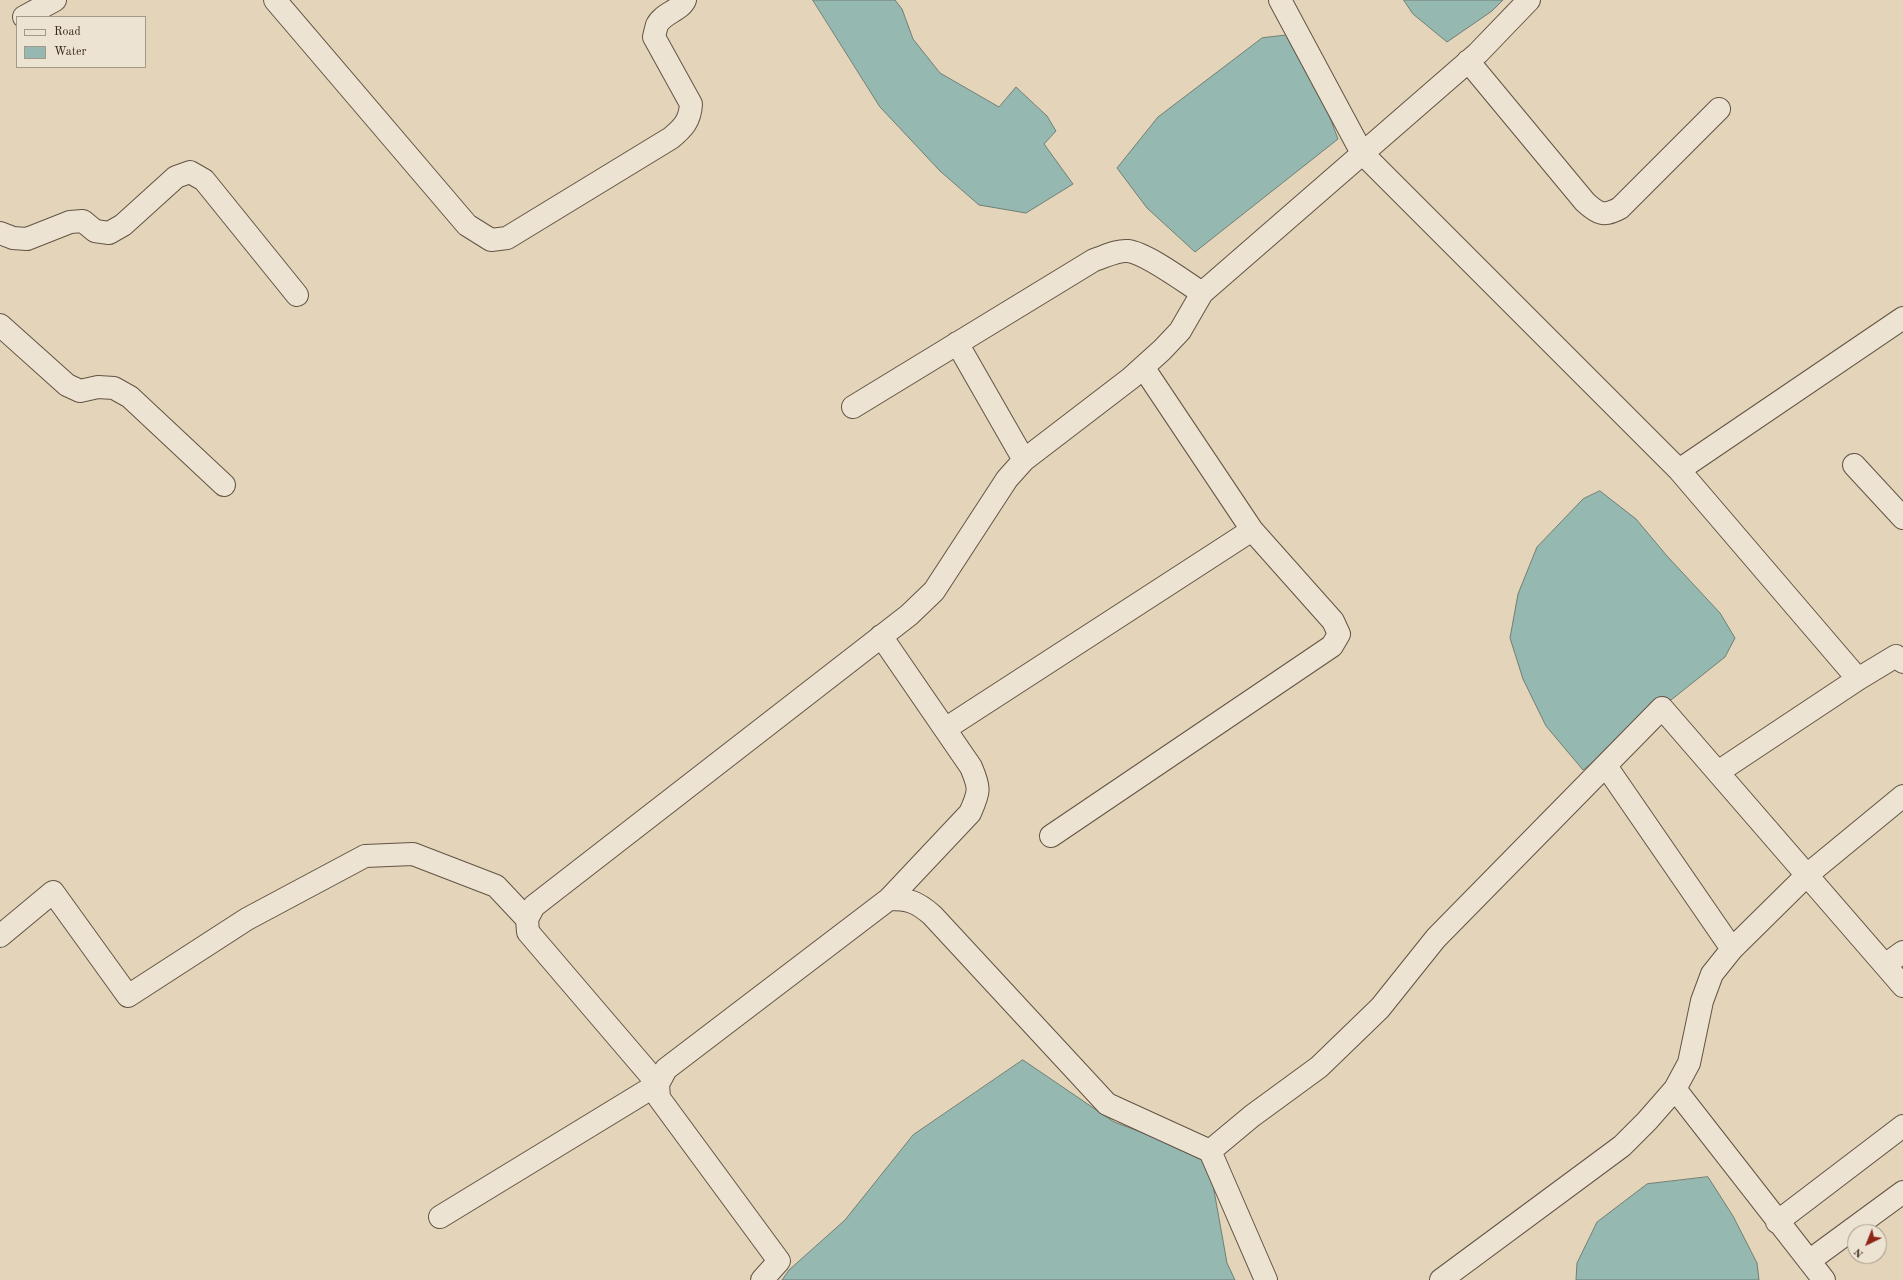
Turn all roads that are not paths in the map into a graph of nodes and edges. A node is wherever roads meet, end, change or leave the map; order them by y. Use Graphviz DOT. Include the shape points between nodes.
graph roads {
  1 [pos="55,0"];
  2 [pos="275,0"];
  3 [pos="685,0"];
  4 [pos="1280,0"];
  5 [pos="1529,0"];
  6 [pos="26,16"];
  7 [pos="1468,61"];
  8 [pos="1719,109"];
  9 [pos="1362,153"];
  10 [pos="0,233"];
  11 [pos="1202,293"];
  12 [pos="297,295"];
  13 [pos="1903,318"];
  14 [pos="0,325"];
  15 [pos="957,343"];
  16 [pos="1143,367"];
  17 [pos="853,406"];
  18 [pos="1024,460"];
  19 [pos="1854,465"];
  20 [pos="1679,470"];
  21 [pos="224,485"];
  22 [pos="1903,518"];
  23 [pos="1252,530"];
  24 [pos="882,636"];
  25 [pos="1903,662"];
  26 [pos="1858,679"];
  27 [pos="945,728"];
  28 [pos="1606,766"];
  29 [pos="1718,772"];
  30 [pos="1903,796"];
  31 [pos="1051,836"];
  32 [pos="1807,875"];
  33 [pos="889,899"];
  34 [pos="527,919"];
  35 [pos="0,936"];
  36 [pos="1732,949"];
  37 [pos="1903,952"];
  38 [pos="1885,965"];
  39 [pos="1903,986"];
  40 [pos="658,1084"];
  41 [pos="1675,1089"];
  42 [pos="1903,1126"];
  43 [pos="1210,1151"];
  44 [pos="1903,1192"];
  45 [pos="440,1217"];
  46 [pos="1777,1222"];
  47 [pos="1809,1261"];
  48 [pos="762,1280"];
  49 [pos="1266,1280"];
  50 [pos="1441,1280"];
  51 [pos="1824,1280"];
  1 -- 6 [label="street"];
  2 -- 3 [label="street" via="467,225 492,240 507,238 683,128 690,116 691,104 654,37 657,24 667,14 683,5"];
  4 -- 9 [label="street"];
  5 -- 7 [label="street"];
  7 -- 8 [label="street" via="1595,212 1609,214 1620,208"];
  7 -- 9 [label="street"];
  9 -- 11 [label="street"];
  9 -- 20 [label="street"];
  10 -- 12 [label="street" via="13,238 26,238 70,222 83,221 95,231 109,233 123,226 176,177 190,172 204,180"];
  11 -- 15 [label="street" via="1141,255 1127,251 1112,254 1094,260"];
  11 -- 16 [label="street" via="1180,331"];
  13 -- 20 [label="street"];
  14 -- 21 [label="street" via="66,385 80,391 98,387 114,388 130,397"];
  15 -- 17 [label="street"];
  15 -- 18 [label="street"];
  16 -- 18 [label="street"];
  16 -- 23 [label="street"];
  18 -- 24 [label="street" via="1007,479 934,590 909,615"];
  19 -- 22 [label="street"];
  20 -- 26 [label="street"];
  23 -- 27 [label="street"];
  23 -- 31 [label="street" via="1333,621 1339,634 1332,646"];
  24 -- 27 [label="street"];
  24 -- 34 [label="street" via="534,906"];
  25 -- 26 [label="street" via="1896,656"];
  26 -- 29 [label="street"];
  27 -- 33 [label="street" via="977,781 978,795 970,812"];
  28 -- 29 [label="street" via="1662,708"];
  28 -- 36 [label="street"];
  28 -- 43 [label="street" via="1436,938 1380,1008 1319,1067 1252,1116"];
  29 -- 32 [label="street"];
  30 -- 32 [label="street"];
  32 -- 36 [label="street"];
  32 -- 38 [label="street"];
  33 -- 40 [label="street" via="666,1069"];
  33 -- 43 [label="street" via="906,899 920,905 932,915 1107,1104"];
  34 -- 35 [label="street" via="496,886 413,854 365,856 246,919 128,996 52,892"];
  34 -- 40 [label="street" via="528,932"];
  36 -- 41 [label="street" via="1712,974 1702,1001 1690,1063"];
  37 -- 38 [label="street"];
  38 -- 39 [label="street"];
  40 -- 45 [label="street"];
  40 -- 48 [label="street" via="659,1098 779,1261"];
  41 -- 46 [label="street"];
  41 -- 50 [label="street" via="1622,1146"];
  42 -- 46 [label="street"];
  43 -- 49 [label="street"];
  44 -- 47 [label="street"];
  46 -- 47 [label="street"];
  47 -- 51 [label="street"];
}
